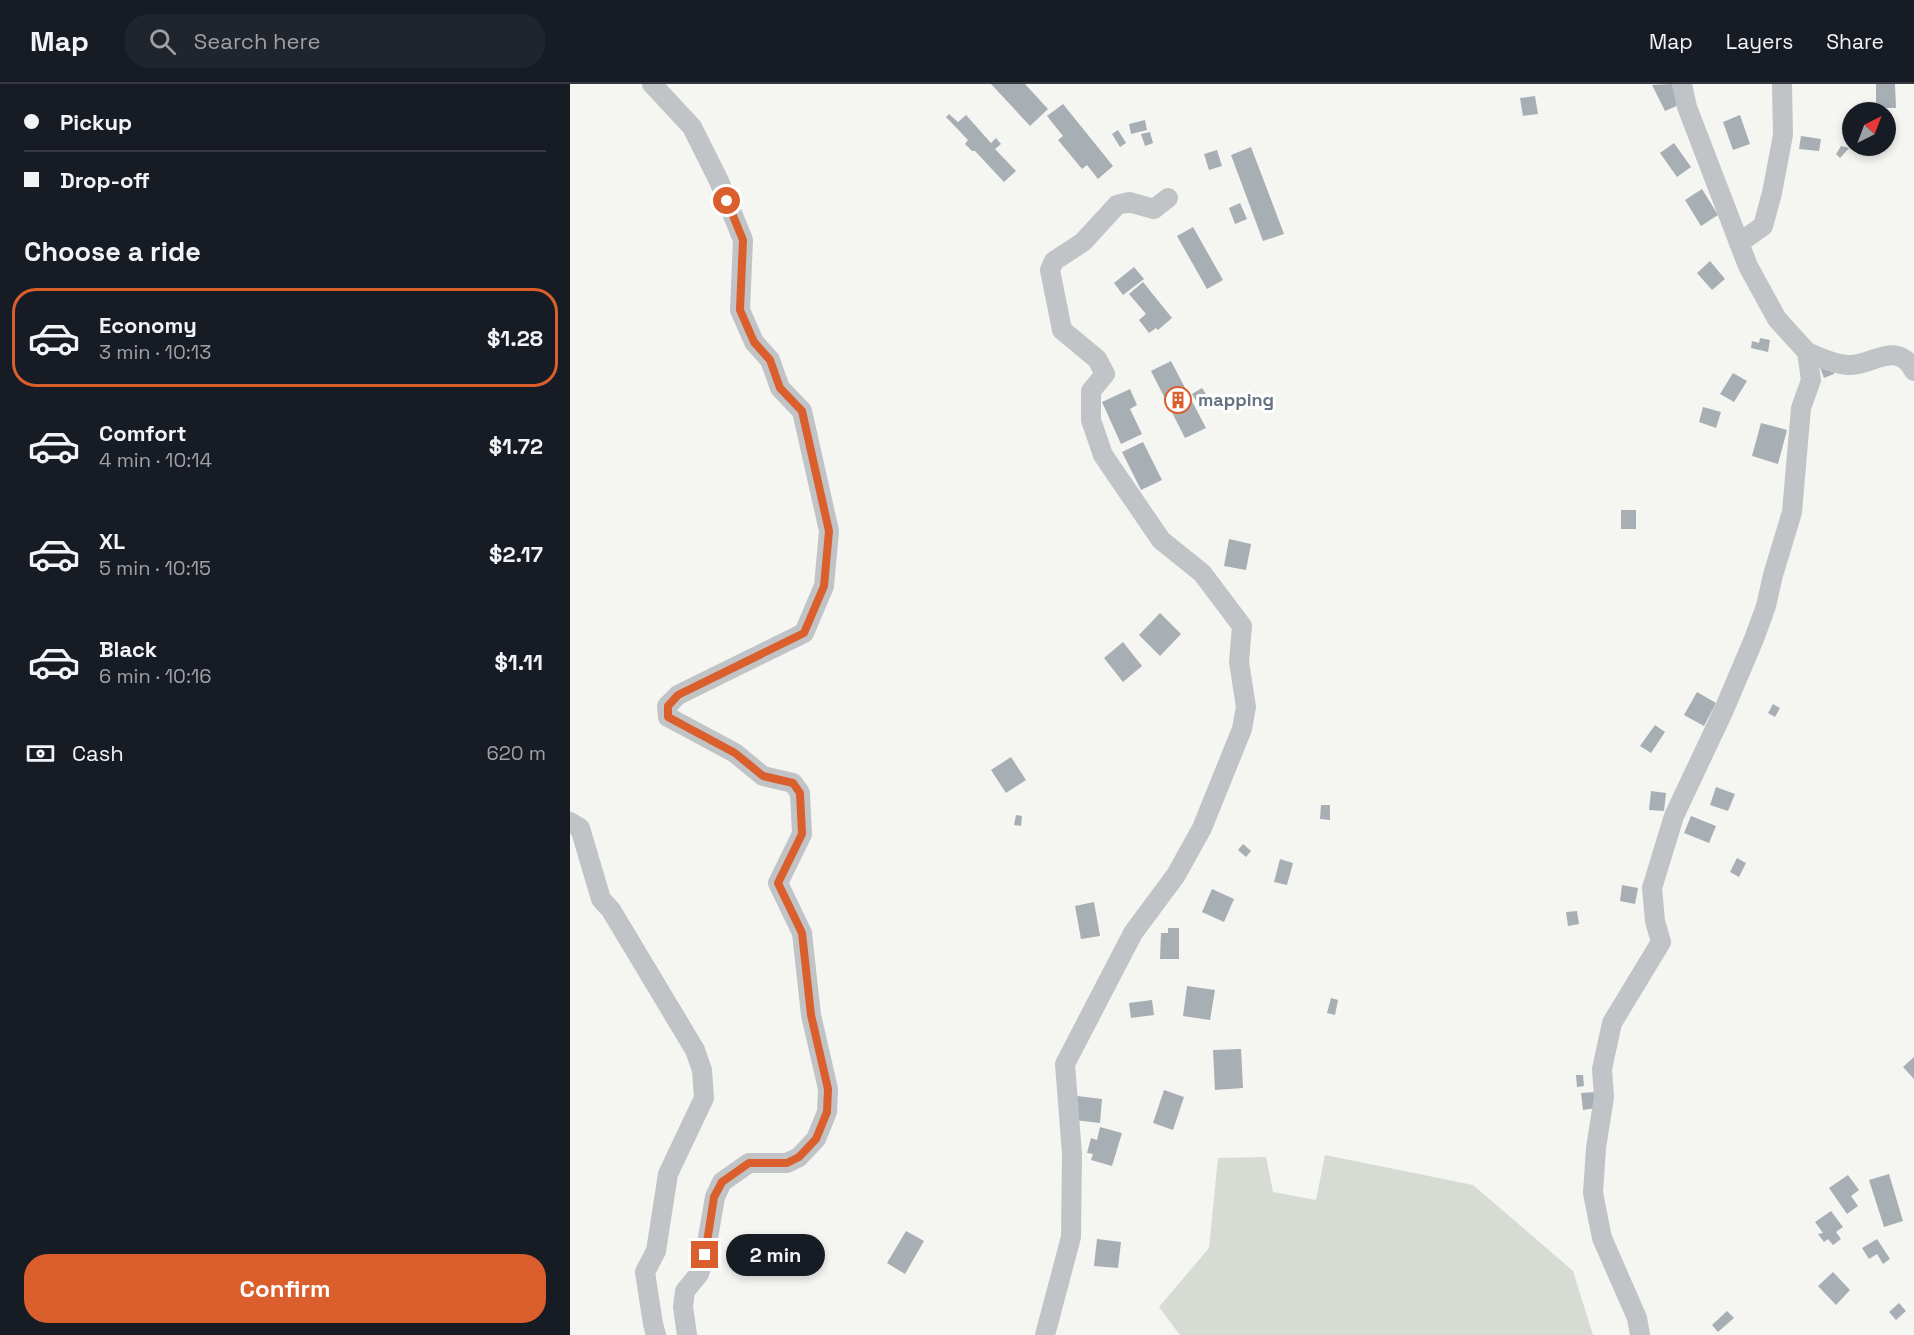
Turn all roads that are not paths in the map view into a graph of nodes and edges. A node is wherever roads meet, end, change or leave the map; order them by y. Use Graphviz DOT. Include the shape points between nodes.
graph roads {
  1 [pos="652,84"];
  2 [pos="1682,84"];
  3 [pos="1782,84"];
  4 [pos="1168,198"];
  5 [pos="1739,243"];
  6 [pos="1807,352"];
  7 [pos="1914,371"];
  8 [pos="570,822"];
  9 [pos="656,1335"];
  10 [pos="687,1335"];
  11 [pos="1045,1335"];
  12 [pos="1640,1335"];
  1 -- 10 [label="street" via="692,127 743,240 740,310 754,342 770,360 780,388 802,411 829,531 824,586 804,633 678,695 668,706 668,717 735,753 763,776 793,783 800,793 802,834 778,883 802,933 811,1015 828,1089 827,1112 816,1139 799,1157 787,1163 749,1163 722,1182 714,1197 699,1274 685,1291 682,1307"];
  2 -- 5 [label="street" via="1687,107"];
  3 -- 5 [label="street" via="1783,135 1766,214 1763,225"];
  4 -- 11 [label="street" via="1154,209 1129,202 1117,205 1083,242 1054,261 1050,270 1062,330 1097,359 1105,374 1091,391 1091,420 1103,455 1161,540 1202,573 1242,626 1239,662 1246,707 1242,729 1202,828 1176,875 1133,933 1065,1064 1072,1154 1071,1237"];
  5 -- 6 [label="street" via="1778,319"];
  6 -- 7 [label="street" via="1821,360 1850,366 1886,354 1900,357"];
  6 -- 12 [label="street" via="1811,380 1801,408 1792,512 1766,606 1724,711 1674,816 1652,888 1661,942 1612,1023 1602,1069 1604,1097 1593,1193 1602,1238 1637,1318"];
  8 -- 9 [label="street" via="580,828 601,899 689,1040 702,1070 704,1098 668,1174 656,1251 645,1272"];
}
